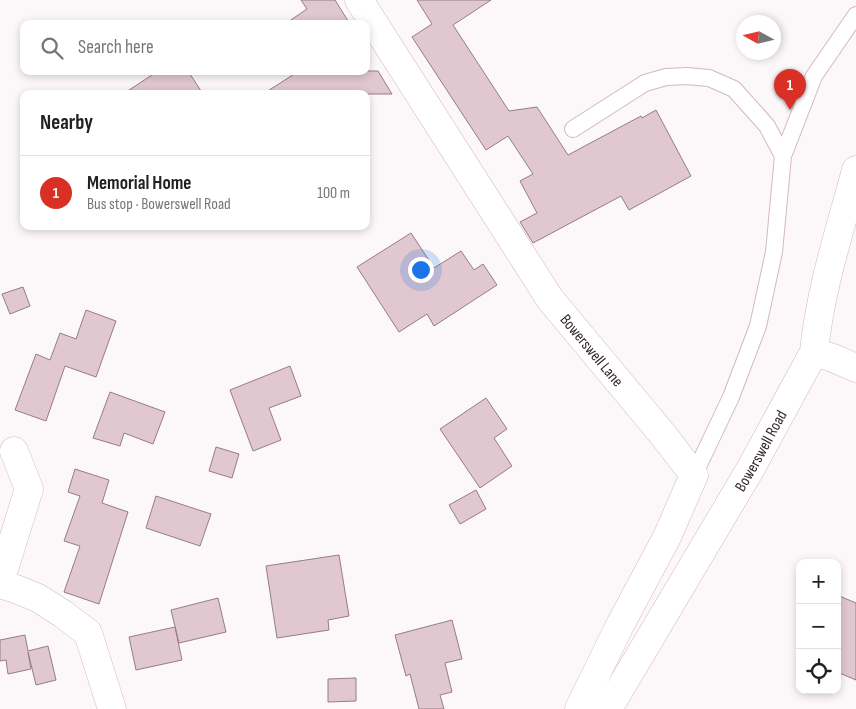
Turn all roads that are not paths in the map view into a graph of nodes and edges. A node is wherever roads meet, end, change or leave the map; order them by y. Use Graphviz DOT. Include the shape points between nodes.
graph roads {
  1 [pos="359,0"];
  2 [pos="856,15"];
  3 [pos="573,129"];
  4 [pos="782,156"];
  5 [pos="856,170"];
  6 [pos="814,352"];
  7 [pos="856,368"];
  8 [pos="14,451"];
  9 [pos="694,475"];
  10 [pos="0,583"];
  11 [pos="112,709"];
  12 [pos="578,709"];
  13 [pos="608,709"];
  1 -- 9 [label="street, Bowerswell Lane" via="550,299"];
  2 -- 4 [label="lane" via="814,76"];
  3 -- 4 [label="lane" via="645,83 666,77 710,78 734,90 767,126"];
  4 -- 9 [label="lane" via="774,252 758,326 731,397"];
  5 -- 6 [label="street, Bowerswell Road" via="836,242"];
  6 -- 7 [label="street"];
  6 -- 13 [label="street, Bowerswell Road" via="751,468"];
  8 -- 10 [label="street" via="29,489"];
  9 -- 12 [label="street" via="667,537"];
  10 -- 11 [label="street" via="38,598 88,633"];
}
